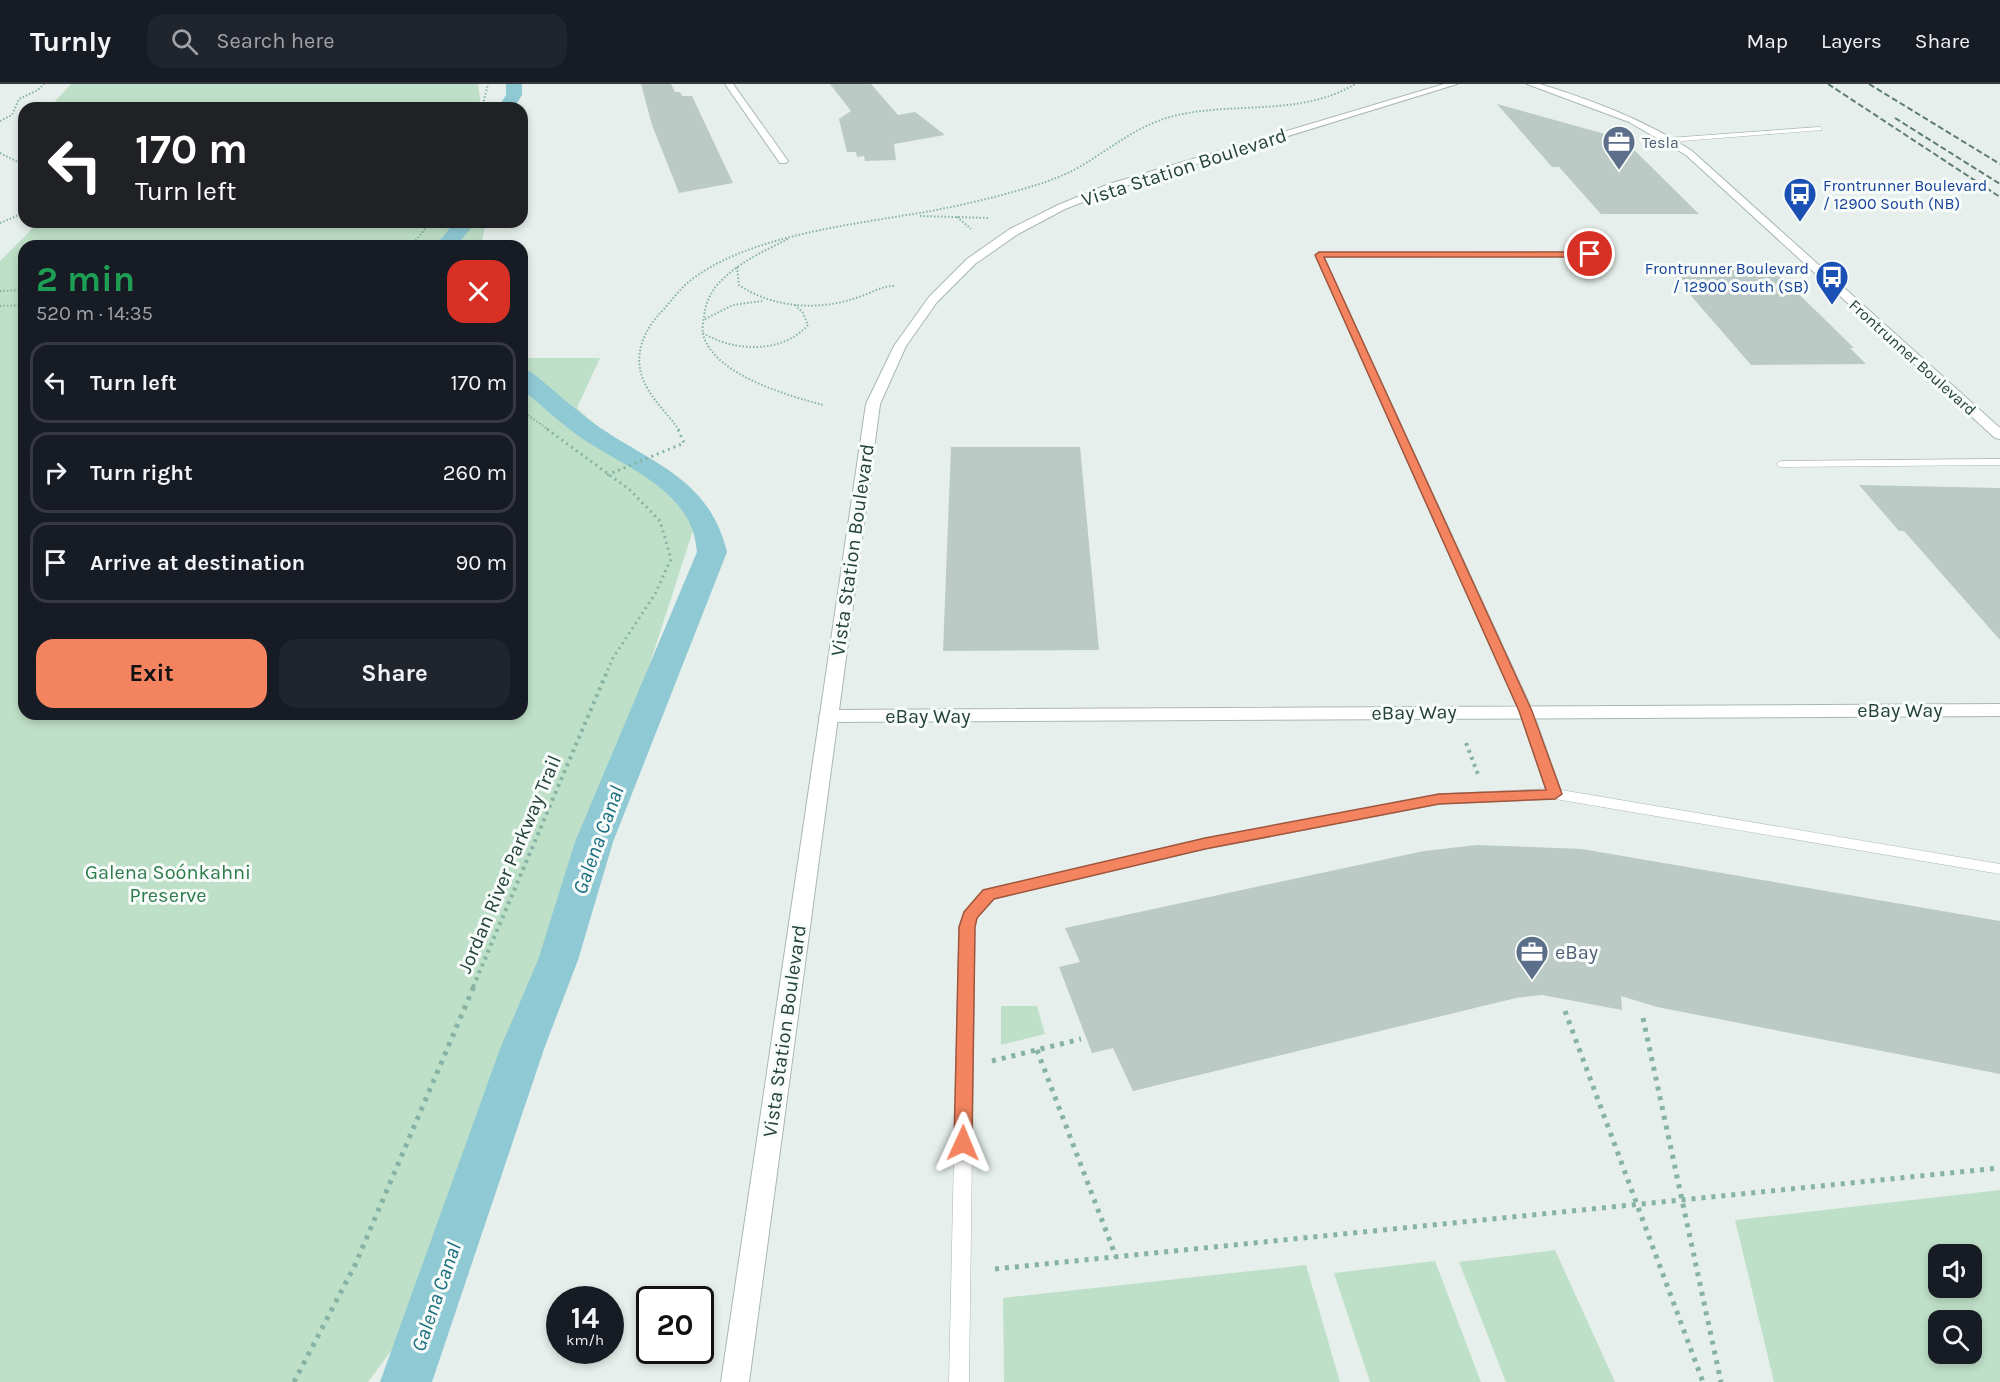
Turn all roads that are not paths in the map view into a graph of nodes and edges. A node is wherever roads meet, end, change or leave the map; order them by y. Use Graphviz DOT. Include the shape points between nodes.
graph roads {
  1 [pos="729,84"];
  2 [pos="1453,84"];
  3 [pos="1531,84"];
  4 [pos="1820,129"];
  5 [pos="1669,140"];
  6 [pos="783,161"];
  7 [pos="1609,254"];
  8 [pos="2000,435"];
  9 [pos="2000,462"];
  10 [pos="1781,464"];
  11 [pos="2000,710"];
  12 [pos="1526,711"];
  13 [pos="828,716"];
  14 [pos="1555,794"];
  15 [pos="2000,869"];
  16 [pos="735,1382"];
  17 [pos="959,1382"];
  1 -- 6 [label="street"];
  2 -- 13 [label="street, Vista Station Boulevard" via="1095,193 998,240 943,286 895,351 873,404"];
  3 -- 5 [label="street, Frontrunner Boulevard" via="1627,116"];
  4 -- 5 [label="lane"];
  5 -- 8 [label="street, Frontrunner Boulevard" via="1689,153"];
  7 -- 12 [label="lane" via="1319,255"];
  9 -- 10 [label="lane"];
  11 -- 12 [label="street, eBay Way"];
  12 -- 13 [label="street, eBay Way"];
  12 -- 14 [label="lane"];
  13 -- 16 [label="street, Vista Station Boulevard"];
  14 -- 15 [label="lane"];
  14 -- 17 [label="lane" via="1439,799 1205,843 995,891 984,898 967,927"];
}
